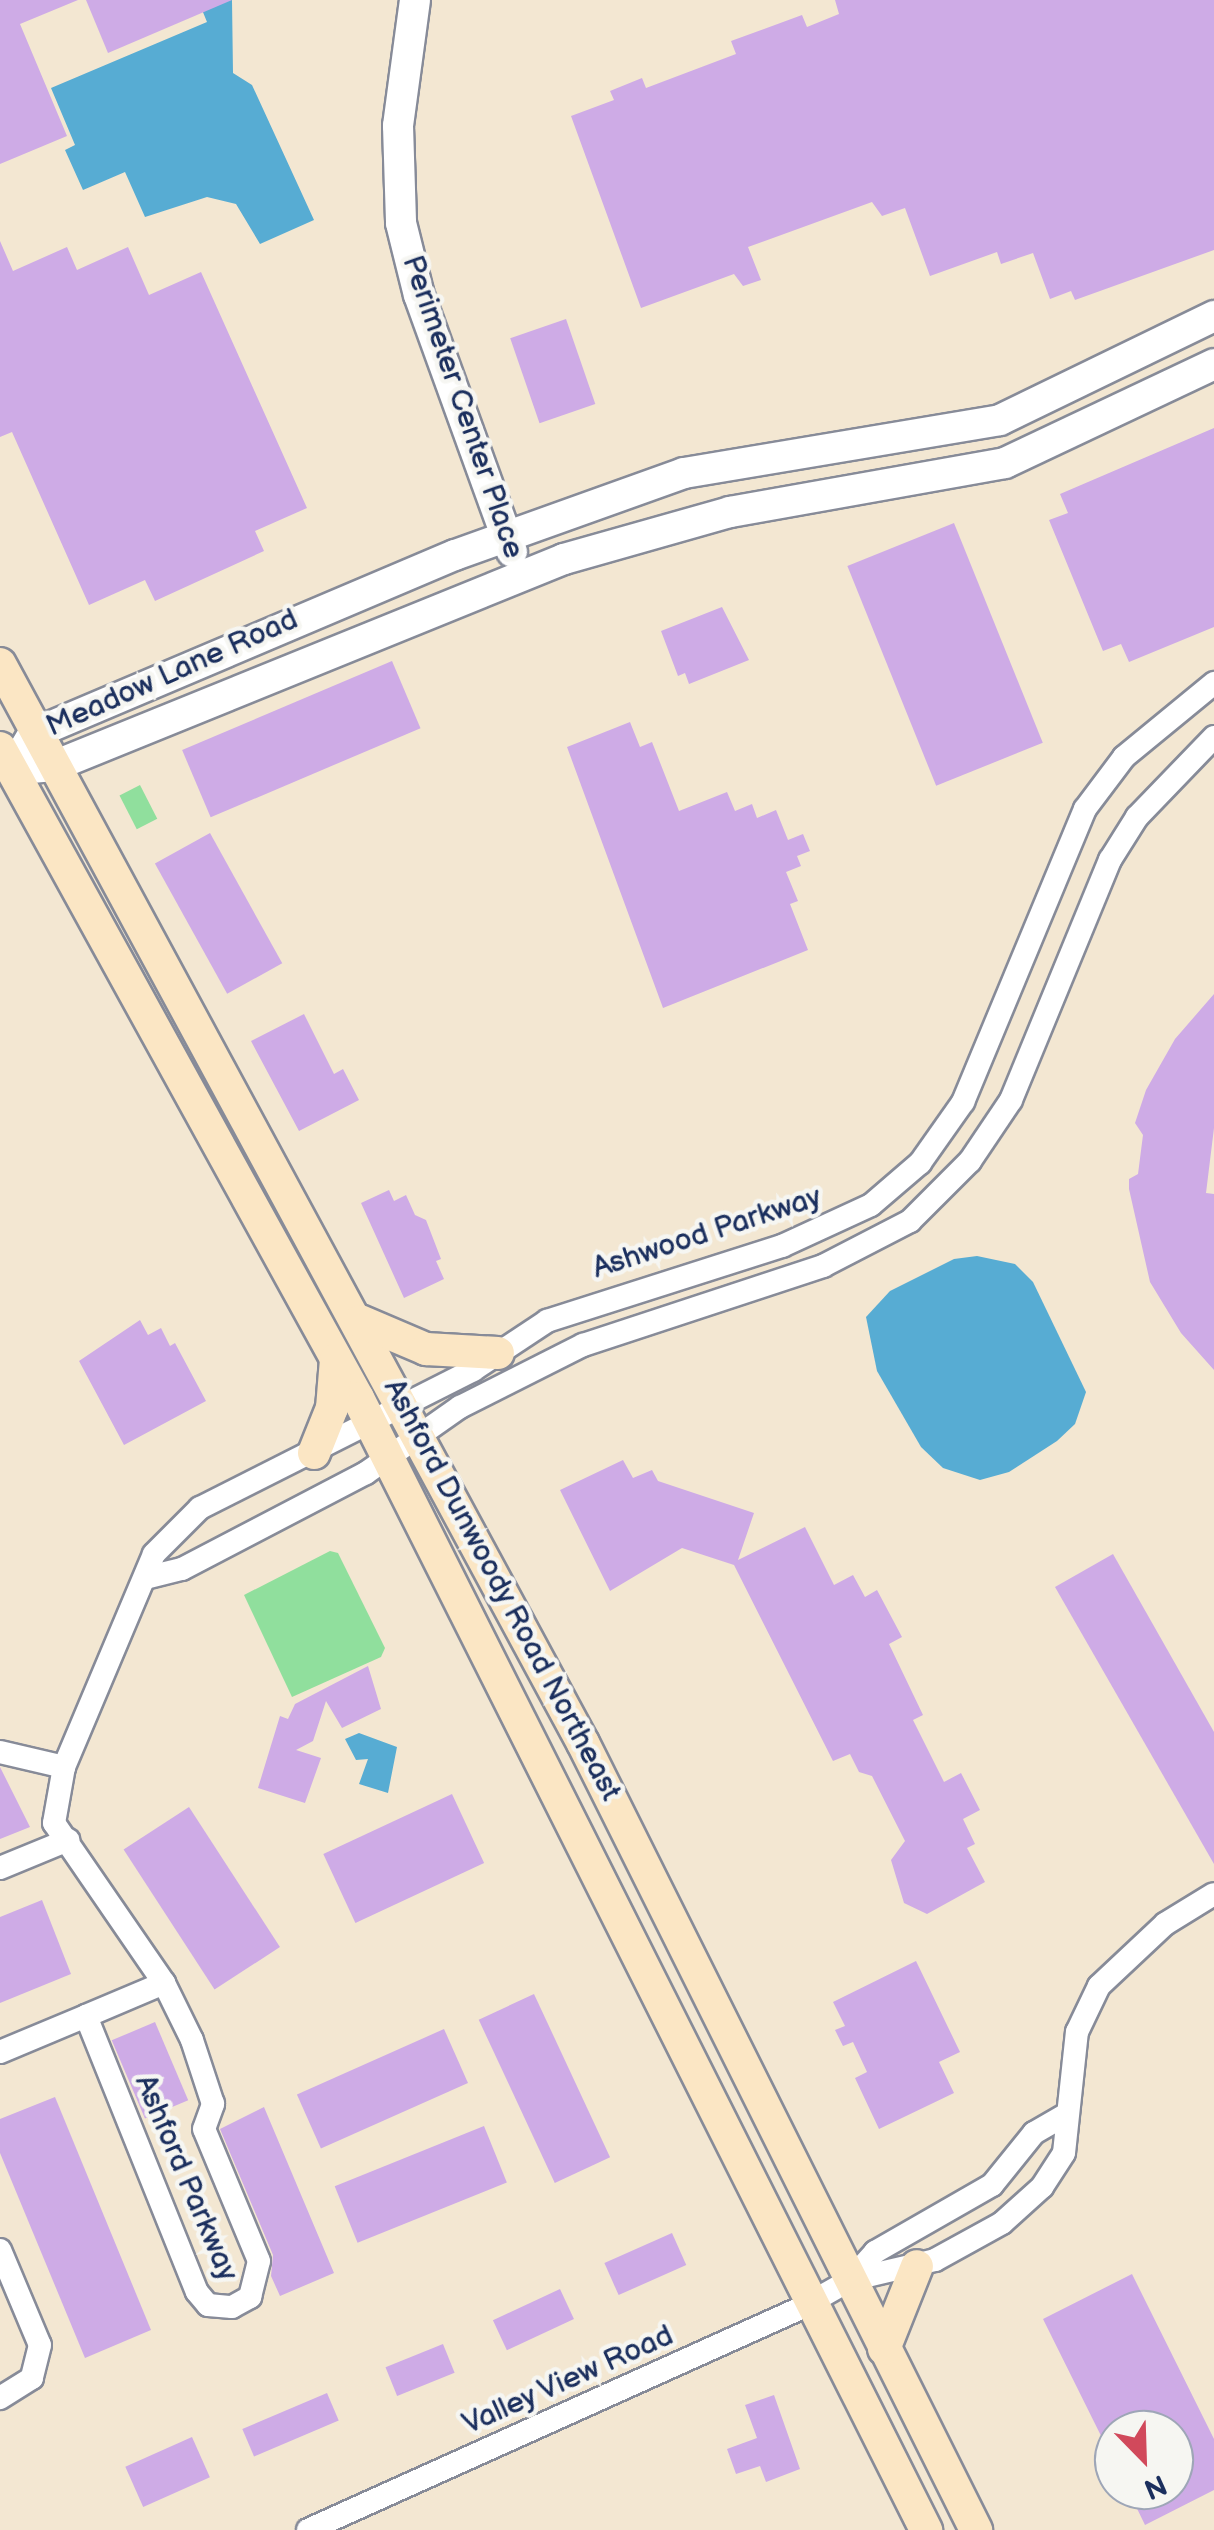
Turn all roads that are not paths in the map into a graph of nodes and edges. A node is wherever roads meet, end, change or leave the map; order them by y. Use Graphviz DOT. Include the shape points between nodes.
graph roads {
  1 [pos="415,0"];
  2 [pos="1214,316"];
  3 [pos="1214,364"];
  4 [pos="507,536"];
  5 [pos="520,575"];
  6 [pos="0,664"];
  7 [pos="1214,682"];
  8 [pos="33,734"];
  9 [pos="1214,736"];
  10 [pos="4,765"];
  11 [pos="54,766"];
  12 [pos="360,1322"];
  13 [pos="498,1353"];
  14 [pos="336,1358"];
  15 [pos="403,1406"];
  16 [pos="370,1424"];
  17 [pos="418,1436"];
  18 [pos="314,1453"];
  19 [pos="388,1458"];
  20 [pos="145,1578"];
  21 [pos="0,1752"];
  22 [pos="64,1767"];
  23 [pos="68,1840"];
  24 [pos="0,1868"];
  25 [pos="1214,1894"];
  26 [pos="164,1984"];
  27 [pos="86,2016"];
  28 [pos="0,2052"];
  29 [pos="1064,2116"];
  30 [pos="0,2250"];
  31 [pos="917,2266"];
  32 [pos="850,2280"];
  33 [pos="814,2300"];
  34 [pos="884,2350"];
  35 [pos="0,2398"];
  36 [pos="308,2530"];
  37 [pos="926,2530"];
  38 [pos="976,2530"];
  1 -- 4 [label="street, Perimeter Center Place" via="398,126 402,222 420,294"];
  2 -- 4 [label="street, Meadow Lane Road" via="1000,420 684,474"];
  3 -- 5 [label="street, Meadow Lane Road" via="1006,463 730,512"];
  4 -- 5 [label="street, Perimeter Center Place"];
  4 -- 8 [label="street, Meadow Lane Road" via="273,628"];
  5 -- 11 [label="street, Meadow Lane Road"];
  6 -- 8 [label="main road, Ashford Dunwoody Road Northeast"];
  7 -- 13 [label="street, Ashwood Parkway" via="1124,757 1085,809 963,1102 920,1162 838,1223 592,1303 547,1321"];
  8 -- 10 [label="street, Meadow Lane Road"];
  8 -- 11 [label="main road, Ashford Dunwoody Road Northeast"];
  9 -- 17 [label="street" via="1137,817 1110,860 1011,1100 970,1161 910,1222 823,1266 583,1344"];
  10 -- 11 [label="street, Meadow Lane Road"];
  10 -- 14 [label="main road, Ashford Dunwoody Road Northeast"];
  11 -- 12 [label="main road, Ashford Dunwoody Road Northeast"];
  12 -- 13 [label="main road" via="426,1348"];
  12 -- 15 [label="main road, Ashford Dunwoody Road Northeast"];
  13 -- 15 [label="street, Ashwood Parkway"];
  14 -- 16 [label="main road, Ashford Dunwoody Road Northeast"];
  14 -- 18 [label="main road" via="332,1408"];
  15 -- 16 [label="street, Ashwood Parkway"];
  15 -- 17 [label="main road, Ashford Dunwoody Road Northeast"];
  16 -- 18 [label="street, Ashford Parkway"];
  16 -- 19 [label="main road, Ashford Dunwoody Road Northeast"];
  17 -- 19 [label="street"];
  17 -- 32 [label="main road, Ashford Dunwoody Road Northeast" via="659,1891"];
  18 -- 20 [label="street, Ashford Parkway" via="180,1522 154,1554"];
  19 -- 20 [label="street" via="182,1568"];
  19 -- 33 [label="main road, Ashford Dunwoody Road Northeast"];
  20 -- 22 [label="street, Ashford Parkway" via="130,1598"];
  21 -- 22 [label="street"];
  22 -- 23 [label="street, Ashford Parkway" via="54,1824"];
  23 -- 24 [label="street"];
  23 -- 26 [label="street, Ashford Parkway"];
  25 -- 29 [label="street" via="1165,1924 1099,1986 1077,2032"];
  26 -- 27 [label="street"];
  26 -- 27 [label="street, Ashford Parkway" via="213,2104 204,2129 259,2261 250,2297 232,2307 208,2305 198,2292"];
  27 -- 28 [label="street"];
  29 -- 31 [label="street" via="1064,2152 1024,2206 973,2241"];
  29 -- 32 [label="street" via="1034,2133 992,2184 875,2252"];
  30 -- 35 [label="street" via="40,2345 32,2378"];
  31 -- 32 [label="street"];
  31 -- 34 [label="main road"];
  32 -- 33 [label="street, Valley View Road"];
  32 -- 34 [label="main road, Ashford Dunwoody Road Northeast"];
  33 -- 36 [label="street, Valley View Road"];
  33 -- 37 [label="main road, Ashford Dunwoody Road Northeast"];
  34 -- 38 [label="main road, Ashford Dunwoody Road Northeast"];
}
